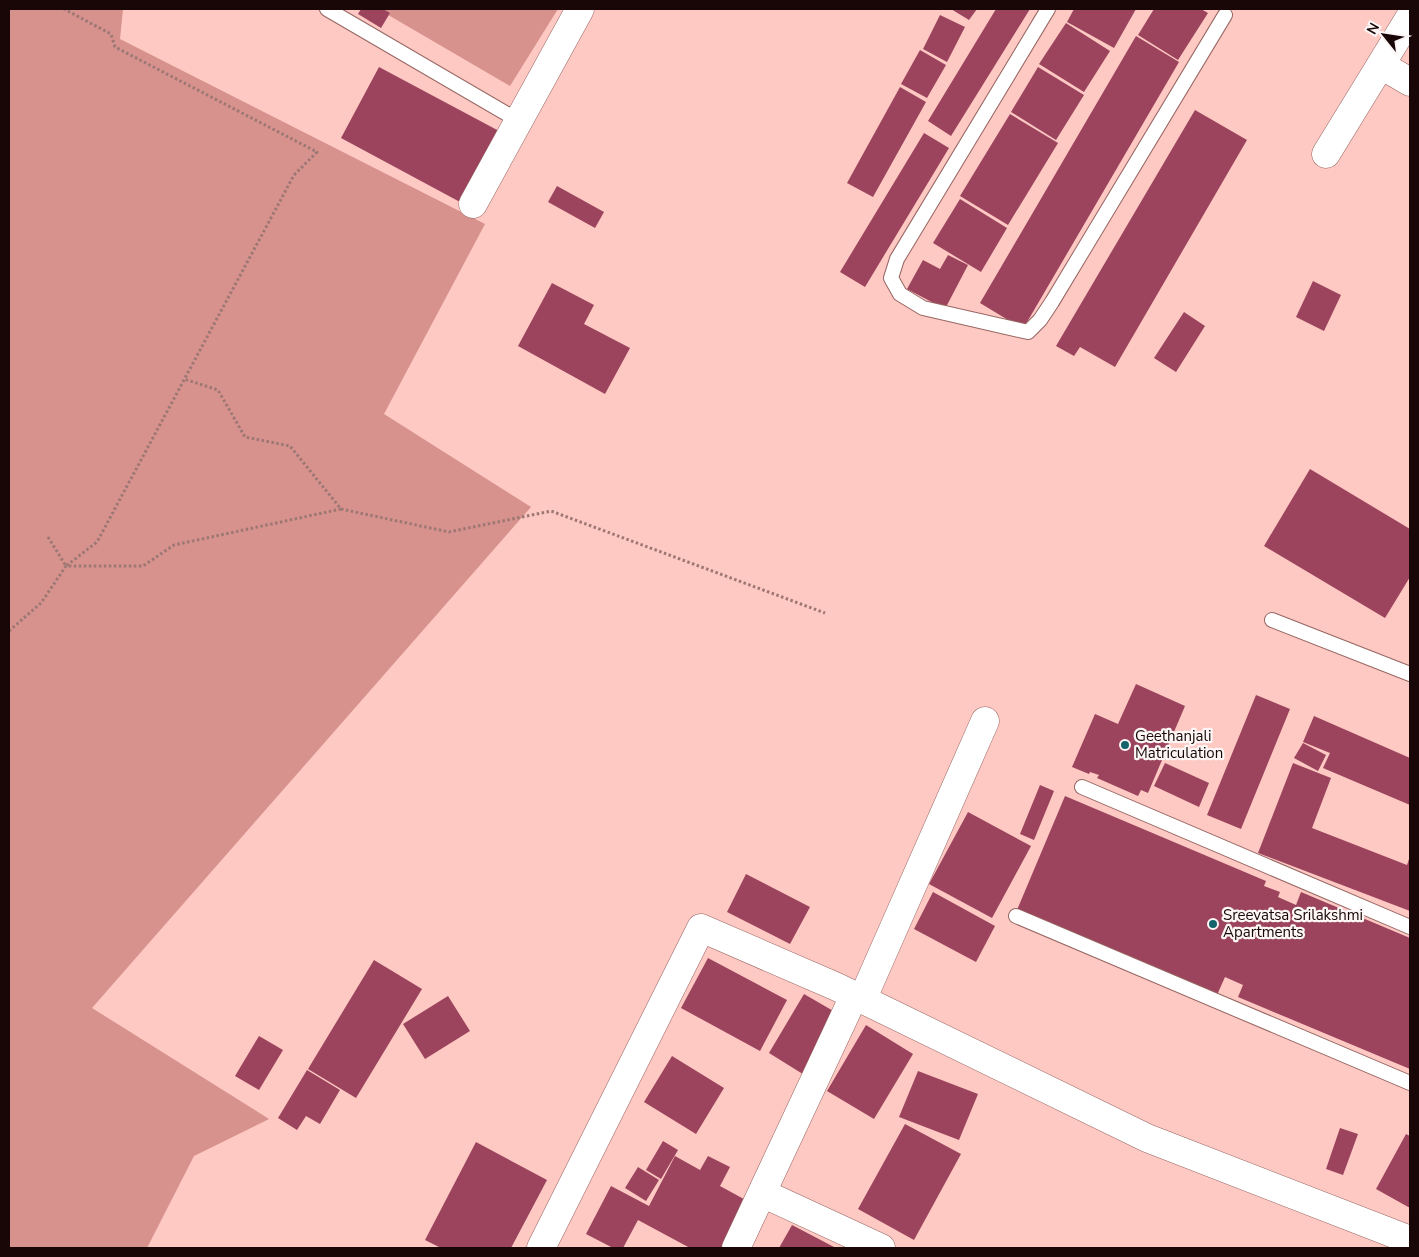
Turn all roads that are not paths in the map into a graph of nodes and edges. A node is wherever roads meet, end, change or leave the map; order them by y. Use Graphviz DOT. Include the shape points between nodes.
graph roads {
  1 [pos="328,9"];
  2 [pos="580,9"];
  3 [pos="1048,9"];
  4 [pos="1225,15"];
  5 [pos="1410,18"];
  6 [pos="1381,65"];
  7 [pos="1410,82"];
  8 [pos="519,121"];
  9 [pos="1326,154"];
  10 [pos="474,204"];
  11 [pos="1272,620"];
  12 [pos="1410,674"];
  13 [pos="985,720"];
  14 [pos="1082,787"];
  15 [pos="1016,916"];
  16 [pos="1410,927"];
  17 [pos="858,998"];
  18 [pos="1410,1083"];
  19 [pos="762,1193"];
  20 [pos="1410,1240"];
  21 [pos="541,1248"];
  22 [pos="736,1248"];
  23 [pos="881,1248"];
  1 -- 8 [label="lane"];
  2 -- 8 [label="street"];
  3 -- 4 [label="lane" via="897,259 891,278 900,294 923,308 1028,332 1052,302"];
  5 -- 6 [label="street"];
  6 -- 7 [label="street"];
  6 -- 9 [label="street"];
  8 -- 10 [label="street"];
  11 -- 12 [label="lane"];
  13 -- 17 [label="street"];
  14 -- 16 [label="lane"];
  15 -- 18 [label="lane"];
  17 -- 19 [label="street"];
  17 -- 20 [label="street" via="1147,1138"];
  17 -- 21 [label="street" via="701,928"];
  19 -- 22 [label="street"];
  19 -- 23 [label="street"];
}
